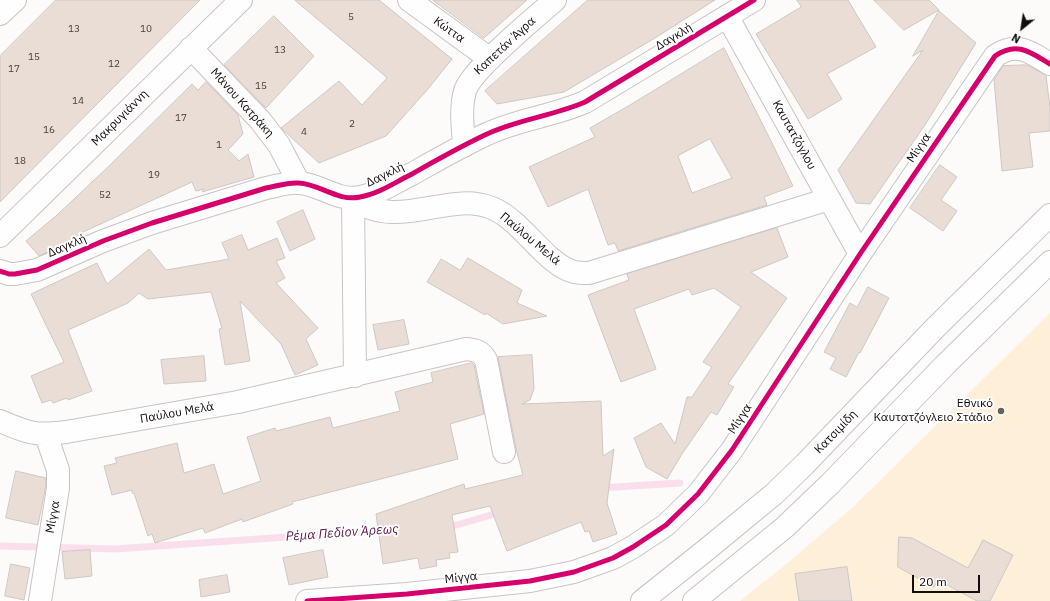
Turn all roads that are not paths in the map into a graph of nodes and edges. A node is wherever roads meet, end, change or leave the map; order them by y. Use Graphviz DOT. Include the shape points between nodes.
graph roads {
  1 [pos="15,0"];
  2 [pos="241,0"];
  3 [pos="409,0"];
  4 [pos="555,0"];
  5 [pos="738,6"];
  6 [pos="0,14"];
  7 [pos="191,48"];
  8 [pos="490,59"];
  9 [pos="1050,64"];
  10 [pos="464,146"];
  11 [pos="299,183"];
  12 [pos="829,198"];
  13 [pos="353,199"];
  14 [pos="1050,215"];
  15 [pos="0,236"];
  16 [pos="860,254"];
  17 [pos="1050,262"];
  18 [pos="0,271"];
  19 [pos="355,376"];
  20 [pos="0,421"];
  21 [pos="46,435"];
  22 [pos="504,452"];
  23 [pos="40,601"];
  24 [pos="307,601"];
  25 [pos="642,601"];
  26 [pos="694,601"];
  1 -- 6 [label="street"];
  2 -- 7 [label="street, Μακρυγιάννη"];
  3 -- 8 [label="street, Κώττα"];
  4 -- 8 [label="street, Καπετάν Άγρα"];
  5 -- 10 [label="street, Δαγκλή" via="585,102 564,111 509,125"];
  5 -- 12 [label="street, Καυτατζόγλου"];
  7 -- 11 [label="street, Μάνου Κατράκη" via="260,120 279,145"];
  7 -- 15 [label="street, Μακρυγιάννη"];
  8 -- 10 [label="street, Καπετάν Άγρα" via="468,83 465,91 462,109"];
  9 -- 16 [label="street, Μίγγα" via="1021,48 1011,48 995,56"];
  10 -- 13 [label="street, Δαγκλή" via="386,188"];
  11 -- 13 [label="street, Δαγκλή"];
  11 -- 18 [label="street, Δαγκλή" via="266,188 152,223 31,271 12,274"];
  12 -- 13 [label="street, Παύλου Μελά" via="589,273 574,272 560,265 522,229 494,208 462,203 393,212 369,208"];
  12 -- 16 [label="street, Καυτατζόγλου"];
  13 -- 19 [label="street"];
  14 -- 25 [label="street, Κατσιμίδη" via="1016,246 774,494"];
  16 -- 24 [label="street, Μίγγα" via="713,476 666,525 633,547 581,570 530,581"];
  17 -- 26 [label="street" via="945,365 825,490 785,527"];
  19 -- 21 [label="street, Παύλου Μελά" via="238,402"];
  19 -- 22 [label="street, Παύλου Μελά" via="466,349 476,350 486,360"];
  20 -- 21 [label="street, Παύλου Μελά" via="34,434"];
  21 -- 23 [label="street, Μίγγα" via="56,461 58,488"];
}
